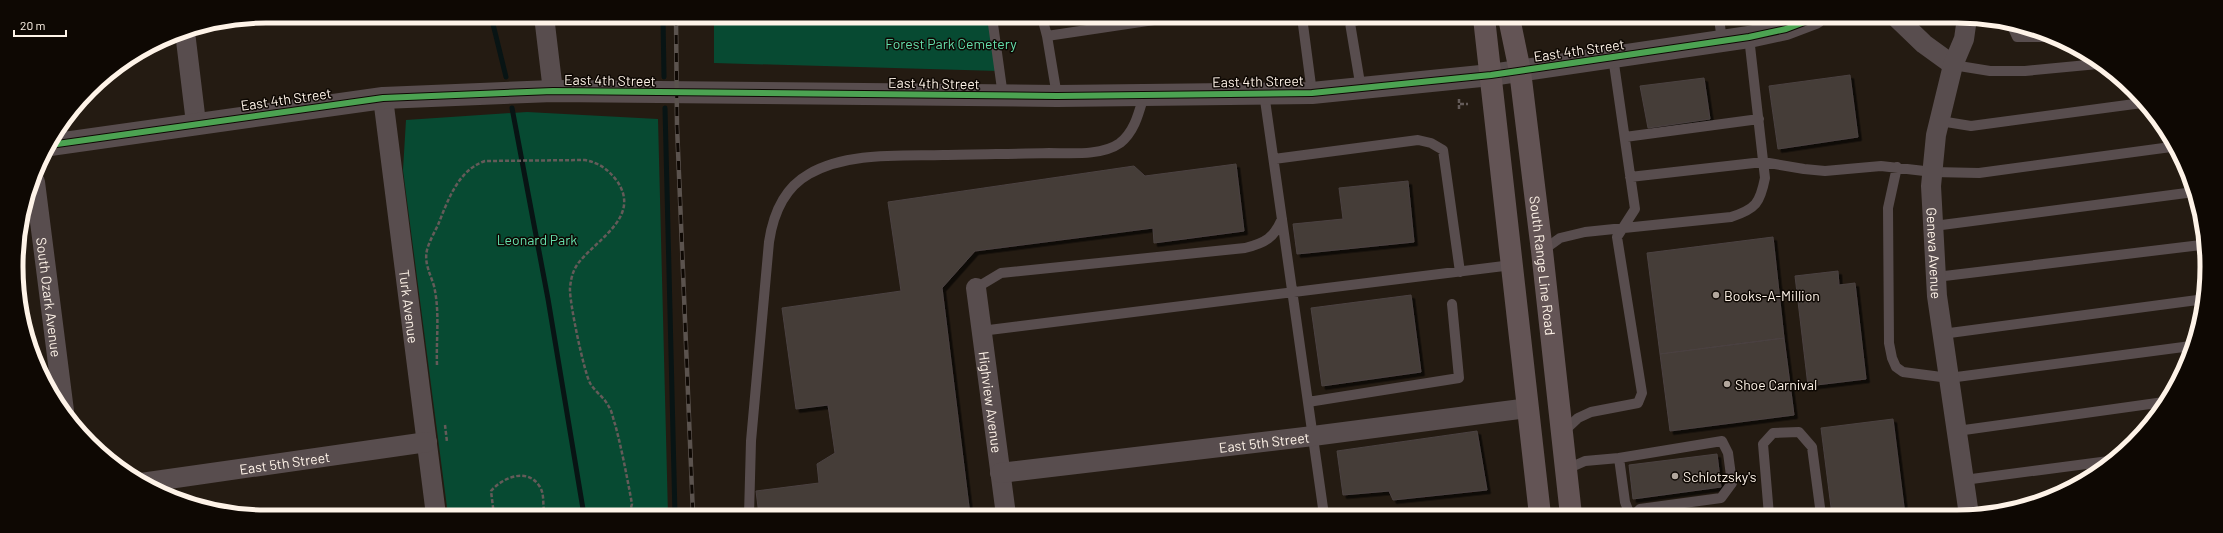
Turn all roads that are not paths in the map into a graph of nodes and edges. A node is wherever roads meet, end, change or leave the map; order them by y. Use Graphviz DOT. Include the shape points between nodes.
graph roads {
  1 [pos="545,23"];
  2 [pos="993,23"];
  3 [pos="1044,23"];
  4 [pos="1134,23"];
  5 [pos="1303,23"];
  6 [pos="1350,23"];
  7 [pos="1485,23"];
  8 [pos="1509,23"];
  9 [pos="1720,23"];
  10 [pos="1800,23"];
  11 [pos="1902,23"];
  12 [pos="1966,24"];
  13 [pos="2014,30"];
  14 [pos="1047,36"];
  15 [pos="186,37"];
  16 [pos="1749,37"];
  17 [pos="2038,37"];
  18 [pos="1722,41"];
  19 [pos="1613,57"];
  20 [pos="1953,65"];
  21 [pos="2093,65"];
  22 [pos="1520,71"];
  23 [pos="1491,75"];
  24 [pos="1361,89"];
  25 [pos="553,91"];
  26 [pos="1264,93"];
  27 [pos="1312,93"];
  28 [pos="1144,95"];
  29 [pos="1003,96"];
  30 [pos="1057,96"];
  31 [pos="383,98"];
  32 [pos="2137,103"];
  33 [pos="1759,119"];
  34 [pos="1940,121"];
  35 [pos="196,123"];
  36 [pos="1625,137"];
  37 [pos="57,144"];
  38 [pos="2168,147"];
  39 [pos="1274,160"];
  40 [pos="1763,162"];
  41 [pos="1897,167"];
  42 [pos="1933,172"];
  43 [pos="1630,177"];
  44 [pos="36,189"];
  45 [pos="2189,193"];
  46 [pos="1282,219"];
  47 [pos="1934,226"];
  48 [pos="1623,228"];
  49 [pos="2199,245"];
  50 [pos="1542,251"];
  51 [pos="1512,265"];
  52 [pos="1460,272"];
  53 [pos="1936,277"];
  54 [pos="976,288"];
  55 [pos="1292,293"];
  56 [pos="2198,300"];
  57 [pos="1452,304"];
  58 [pos="981,331"];
  59 [pos="1942,334"];
  60 [pos="2186,347"];
  61 [pos="1949,378"];
  62 [pos="63,399"];
  63 [pos="1308,402"];
  64 [pos="2158,403"];
  65 [pos="1528,408"];
  66 [pos="1957,431"];
  67 [pos="1562,434"];
  68 [pos="1312,436"];
  69 [pos="427,442"];
  70 [pos="1619,458"];
  71 [pos="2102,462"];
  72 [pos="1567,469"];
  73 [pos="1000,473"];
  74 [pos="1964,480"];
  75 [pos="153,481"];
  76 [pos="1968,509"];
  77 [pos="435,510"];
  78 [pos="749,510"];
  79 [pos="1005,510"];
  80 [pos="1323,510"];
  81 [pos="1539,510"];
  82 [pos="1571,510"];
  83 [pos="1628,510"];
  84 [pos="1639,510"];
  85 [pos="1769,510"];
  86 [pos="1820,510"];
  1 -- 25 [label="street"];
  2 -- 29 [label="lane"];
  3 -- 14 [label="lane"];
  4 -- 14 [label="lane"];
  5 -- 27 [label="lane"];
  6 -- 24 [label="lane"];
  7 -- 23 [label="main road"];
  8 -- 22 [label="main road, South Range Line Road"];
  9 -- 18 [label="lane"];
  10 -- 16 [label="street, East 4th Street"];
  11 -- 20 [label="street" via="1924,44"];
  12 -- 20 [label="street" via="1964,39"];
  13 -- 17 [label="lane" via="2017,37"];
  14 -- 30 [label="lane"];
  15 -- 35 [label="street"];
  16 -- 18 [label="street, East 4th Street"];
  16 -- 33 [label="lane"];
  18 -- 19 [label="street, East 4th Street"];
  19 -- 22 [label="street, East 4th Street"];
  19 -- 36 [label="lane"];
  20 -- 21 [label="lane" via="1990,71 2025,71"];
  20 -- 34 [label="street, Geneva Avenue"];
  22 -- 23 [label="street, East 4th Street"];
  22 -- 50 [label="main road, South Range Line Road"];
  23 -- 24 [label="street, East 4th Street"];
  23 -- 51 [label="main road"];
  24 -- 27 [label="street, East 4th Street"];
  25 -- 29 [label="street, East 4th Street"];
  25 -- 31 [label="street, East 4th Street"];
  26 -- 27 [label="street, East 4th Street"];
  26 -- 28 [label="street, East 4th Street"];
  26 -- 39 [label="lane"];
  28 -- 30 [label="street, East 4th Street"];
  28 -- 78 [label="lane" via="1131,132 1120,143 1108,148 1063,153 850,160 808,174 795,186 781,201 772,220 751,442"];
  29 -- 30 [label="street, East 4th Street"];
  31 -- 35 [label="street, East 4th Street"];
  31 -- 69 [label="street, Turk Avenue"];
  32 -- 34 [label="lane" via="1971,126"];
  33 -- 36 [label="lane"];
  33 -- 40 [label="lane"];
  34 -- 42 [label="street, Geneva Avenue"];
  35 -- 37 [label="street, East 4th Street"];
  36 -- 43 [label="lane"];
  38 -- 42 [label="lane" via="1979,173"];
  39 -- 46 [label="lane"];
  39 -- 52 [label="lane" via="1418,140 1431,143 1443,150"];
  40 -- 41 [label="lane" via="1825,171"];
  40 -- 43 [label="lane"];
  40 -- 48 [label="lane" via="1765,178 1761,198 1749,212 1732,218"];
  41 -- 42 [label="lane"];
  41 -- 61 [label="lane" via="1888,208 1889,343 1892,358 1902,372"];
  42 -- 47 [label="street, Geneva Avenue" via="1931,186"];
  43 -- 48 [label="lane" via="1635,210"];
  44 -- 62 [label="street, South Ozark Avenue"];
  45 -- 47 [label="lane"];
  46 -- 54 [label="lane" via="1276,233 1260,244 1245,248 1001,273"];
  46 -- 55 [label="lane"];
  47 -- 53 [label="street, Geneva Avenue"];
  48 -- 50 [label="lane" via="1585,232 1560,238"];
  48 -- 67 [label="lane" via="1617,237 1642,393 1638,403 1592,412 1578,418"];
  49 -- 53 [label="lane"];
  50 -- 67 [label="main road, South Range Line Road"];
  51 -- 52 [label="lane"];
  51 -- 65 [label="main road"];
  52 -- 55 [label="lane"];
  53 -- 59 [label="street, Geneva Avenue"];
  54 -- 58 [label="street, Highview Avenue"];
  55 -- 58 [label="lane"];
  55 -- 63 [label="lane"];
  56 -- 59 [label="lane"];
  57 -- 63 [label="lane" via="1459,378"];
  58 -- 73 [label="street, Highview Avenue"];
  59 -- 61 [label="street, Geneva Avenue"];
  60 -- 61 [label="lane"];
  61 -- 66 [label="street, Geneva Avenue"];
  63 -- 68 [label="lane"];
  64 -- 66 [label="lane"];
  65 -- 68 [label="street, East 5th Street"];
  65 -- 81 [label="main road"];
  66 -- 74 [label="street, Geneva Avenue"];
  67 -- 72 [label="main road, South Range Line Road"];
  68 -- 73 [label="street, East 5th Street"];
  68 -- 80 [label="lane"];
  69 -- 75 [label="street, East 5th Street"];
  69 -- 77 [label="street, Turk Avenue"];
  70 -- 72 [label="lane" via="1585,461"];
  70 -- 83 [label="lane"];
  70 -- 84 [label="lane" via="1722,441 1728,453 1732,483 1721,498"];
  71 -- 74 [label="lane"];
  72 -- 82 [label="main road, South Range Line Road"];
  73 -- 79 [label="street, Highview Avenue"];
  74 -- 76 [label="street, Geneva Avenue"];
  85 -- 86 [label="lane" via="1763,444 1773,433 1798,432 1812,446"];
}
